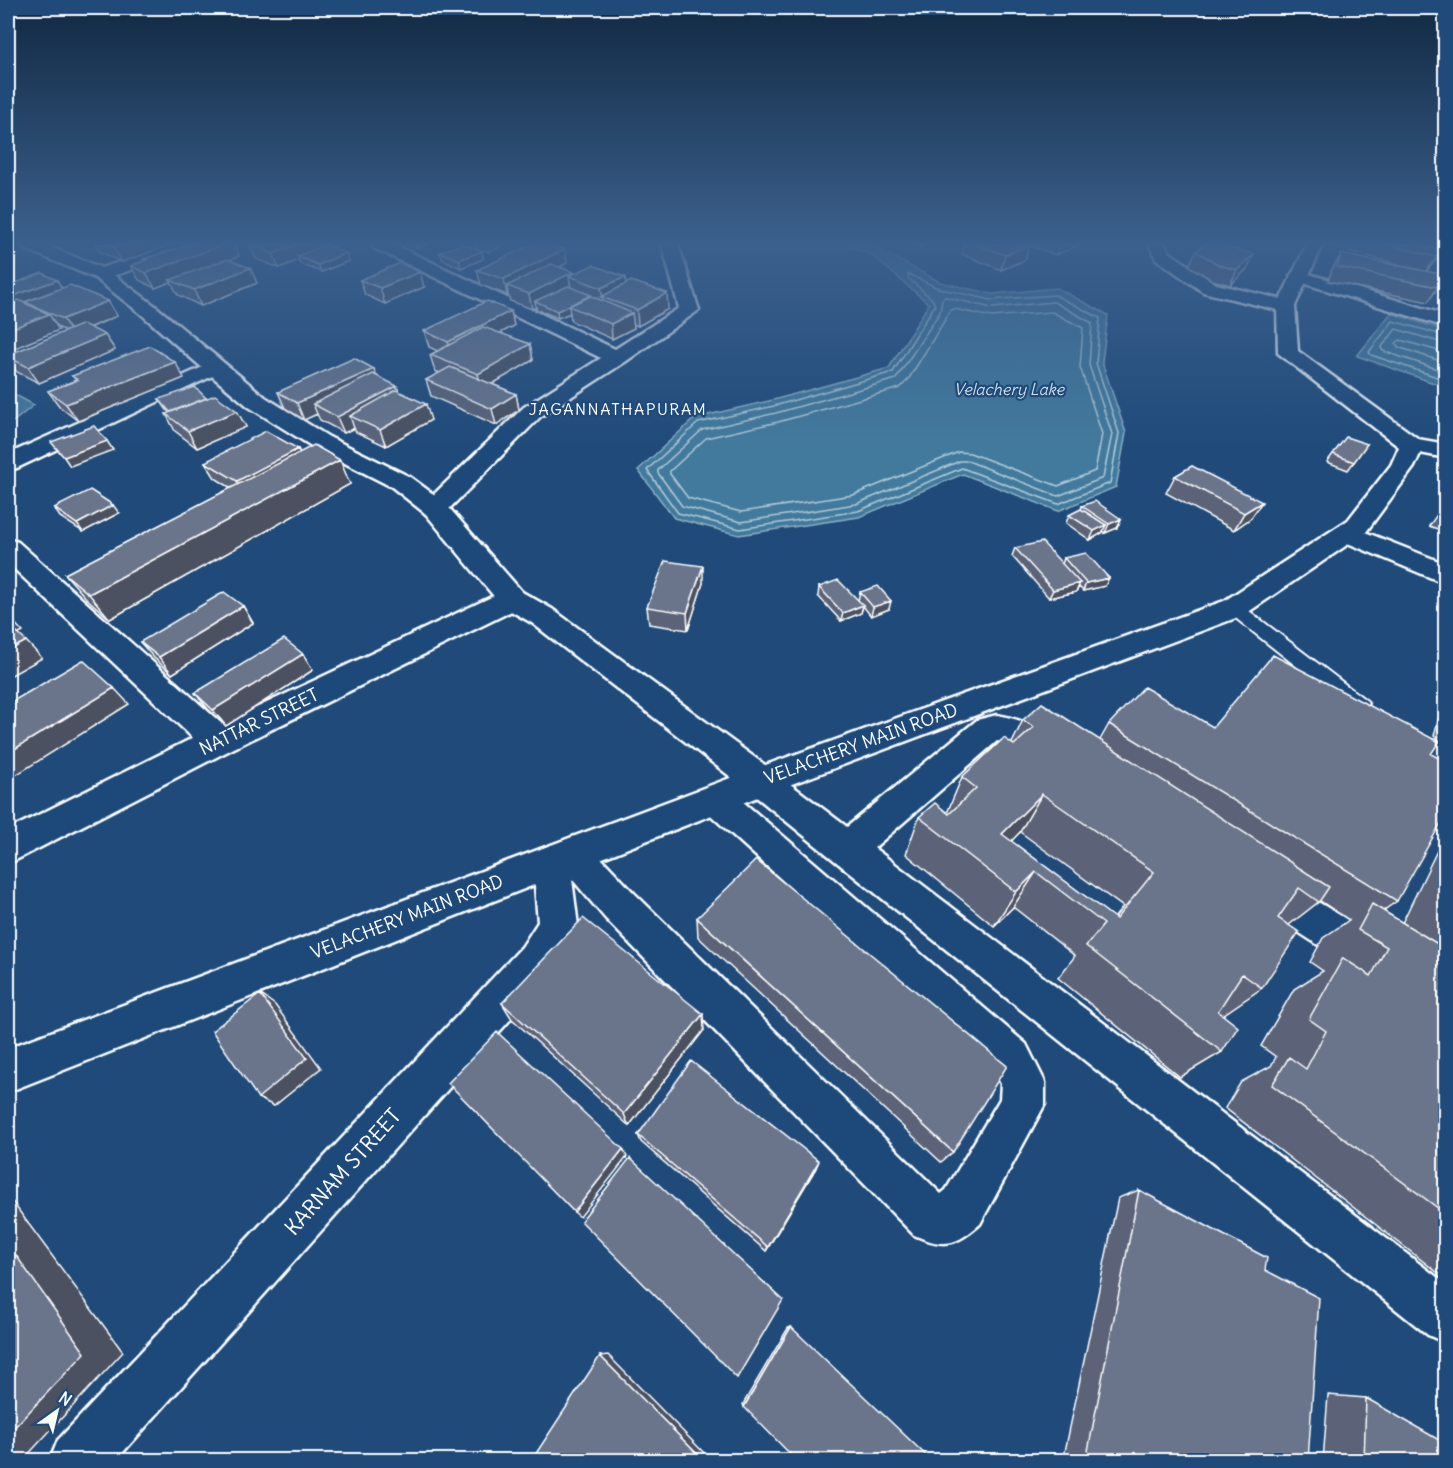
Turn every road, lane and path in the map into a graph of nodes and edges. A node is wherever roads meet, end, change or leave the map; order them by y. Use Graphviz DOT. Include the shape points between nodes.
graph roads {
  1 [pos="151,313"];
  2 [pos="523,313"];
  3 [pos="685,313"];
  4 [pos="1286,313"];
  5 [pos="1418,313"];
  6 [pos="1446,321"];
  7 [pos="618,358"];
  8 [pos="214,368"];
  9 [pos="1436,447"];
  10 [pos="8,463"];
  11 [pos="435,508"];
  12 [pos="1347,534"];
  13 [pos="8,548"];
  14 [pos="1446,575"];
  15 [pos="512,599"];
  16 [pos="1234,608"];
  17 [pos="1371,714"];
  18 [pos="218,741"];
  19 [pos="1082,775"];
  20 [pos="761,782"];
  21 [pos="716,799"];
  22 [pos="8,848"];
  23 [pos="847,849"];
  24 [pos="562,857"];
  25 [pos="1233,870"];
  26 [pos="1382,923"];
  27 [pos="1446,972"];
  28 [pos="1446,1003"];
  29 [pos="8,1070"];
  30 [pos="1446,1317"];
  31 [pos="78,1461"];
  1 -- 8 [label="street"];
  2 -- 7 [label="street"];
  3 -- 7 [label="street"];
  4 -- 9 [label="street, VELACHERY MAIN ROAD" via="1288,353"];
  5 -- 6 [label="street"];
  7 -- 11 [label="street" via="532,412"];
  8 -- 10 [label="street"];
  8 -- 11 [label="street" via="275,414 400,482"];
  9 -- 12 [label="street, VELACHERY MAIN ROAD" via="1402,467 1358,526"];
  11 -- 15 [label="street"];
  12 -- 14 [label="street"];
  12 -- 16 [label="street, VELACHERY MAIN ROAD"];
  13 -- 18 [label="street"];
  15 -- 18 [label="street, NATTAR STREET"];
  15 -- 20 [label="street" via="542,616"];
  16 -- 17 [label="lane"];
  16 -- 20 [label="street, VELACHERY MAIN ROAD"];
  18 -- 22 [label="street, NATTAR STREET"];
  19 -- 23 [label="street" via="1011,730 988,729"];
  20 -- 21 [label="street, VELACHERY MAIN ROAD"];
  20 -- 23 [label="street"];
  21 -- 24 [label="street, VELACHERY MAIN ROAD"];
  21 -- 24 [label="street" via="1011,1059 1023,1082 1022,1104 963,1207 948,1220 931,1218 628,914"];
  23 -- 30 [label="street"];
  24 -- 29 [label="street, VELACHERY MAIN ROAD"];
  24 -- 31 [label="street, KARNAM STREET" via="558,926 536,961"];
  25 -- 28 [label="street"];
  26 -- 27 [label="street" via="1387,934"];
}
